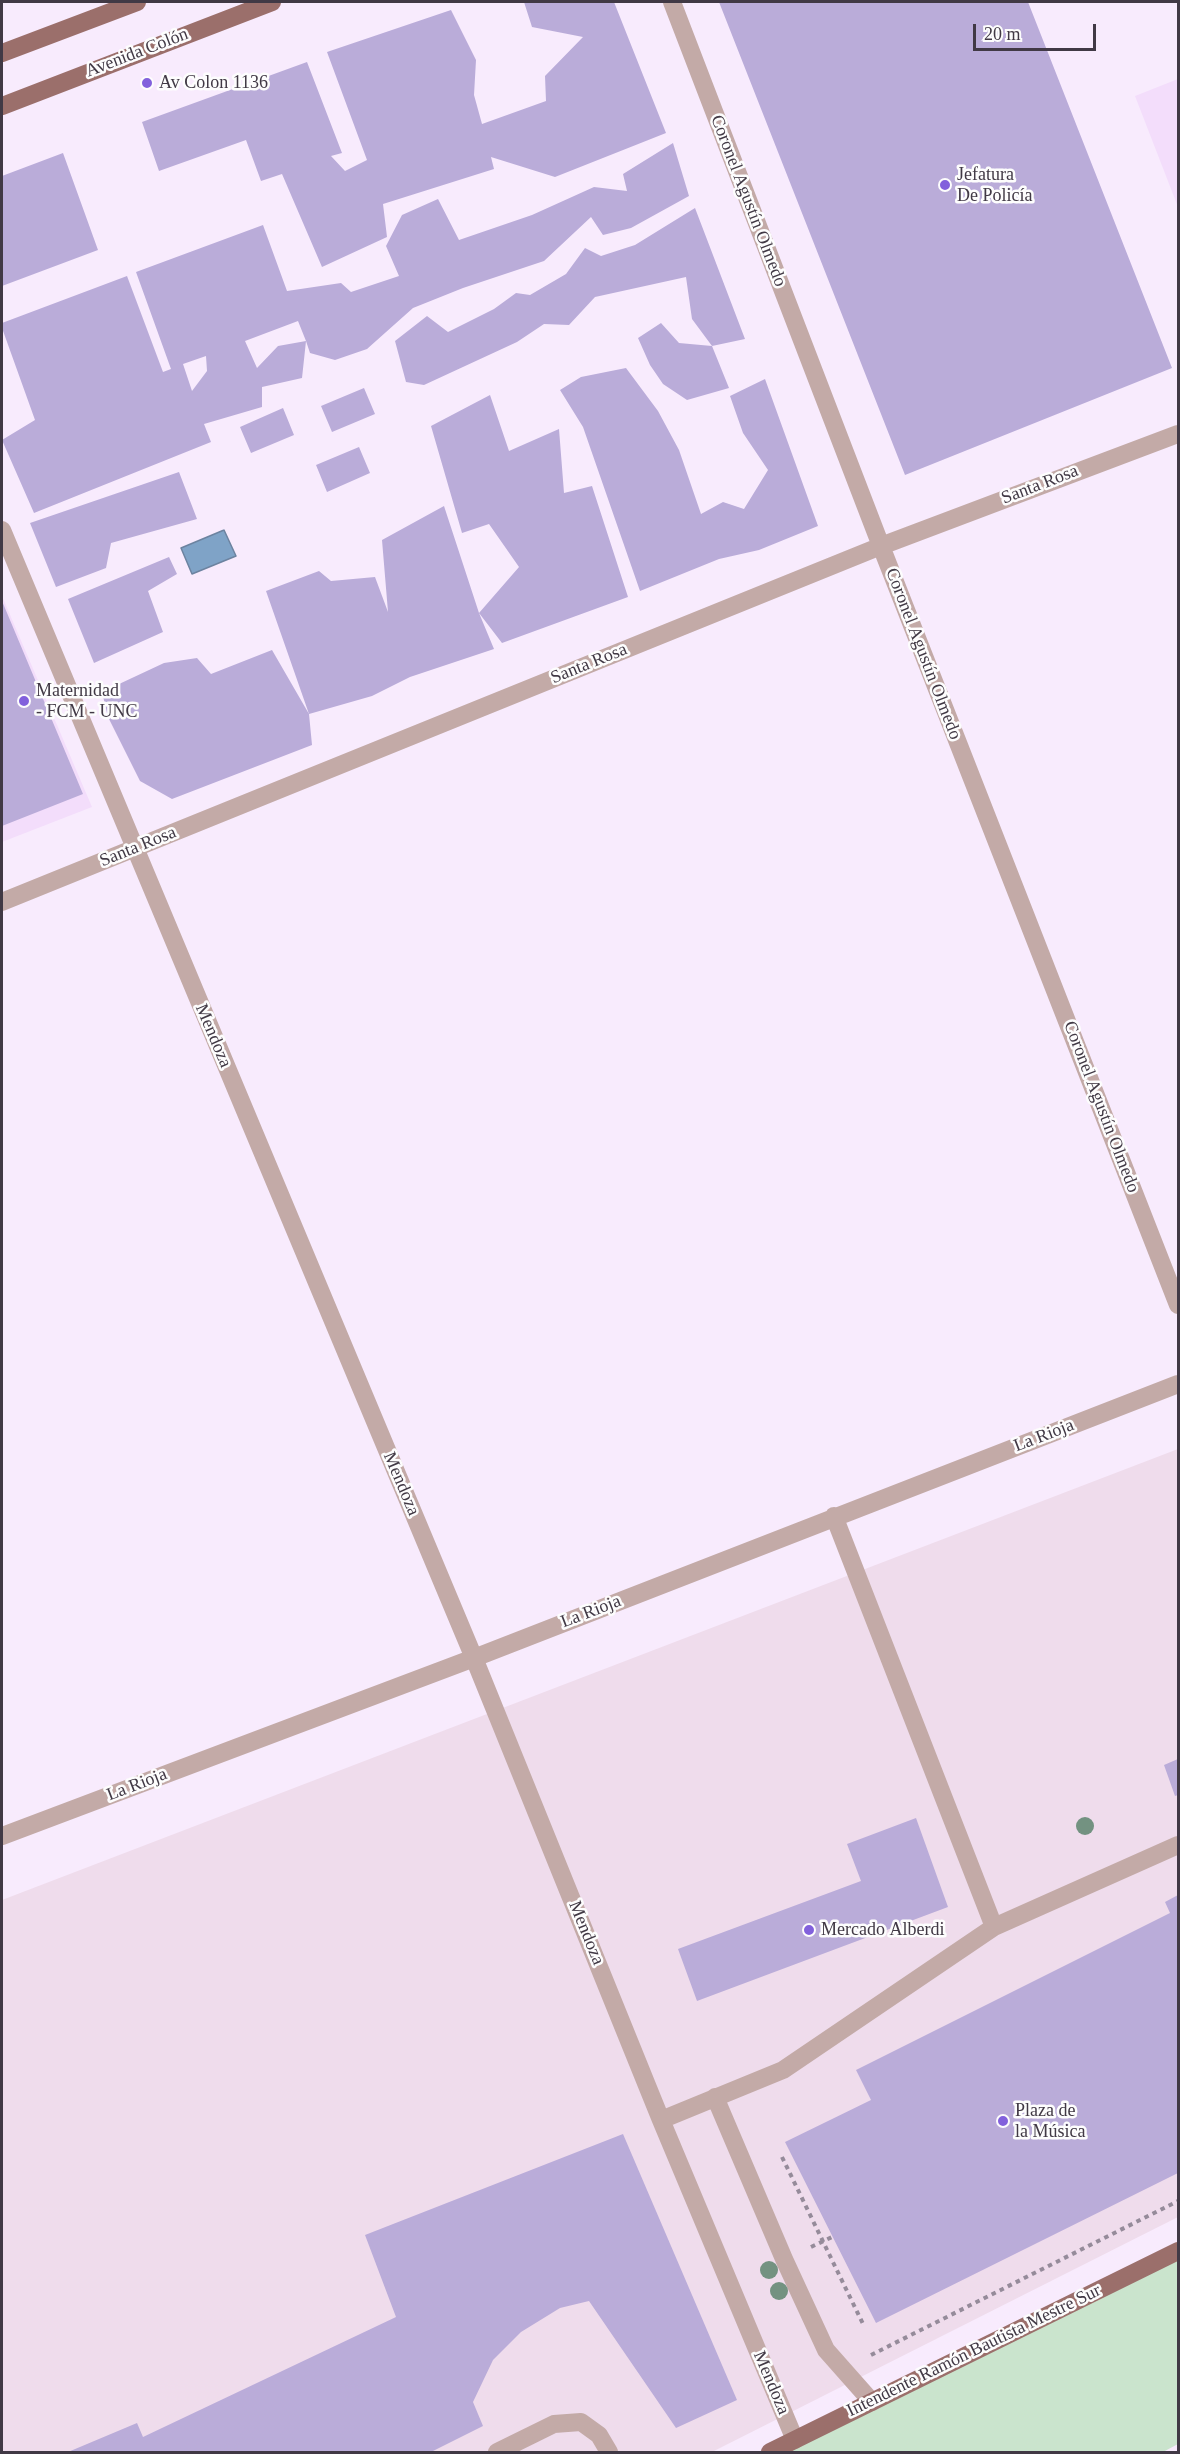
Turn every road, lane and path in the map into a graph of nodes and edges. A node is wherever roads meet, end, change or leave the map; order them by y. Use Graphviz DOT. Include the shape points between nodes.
graph roads {
  1 [pos="137,2"];
  2 [pos="272,2"];
  3 [pos="672,2"];
  4 [pos="2,53"];
  5 [pos="2,106"];
  6 [pos="1179,434"];
  7 [pos="2,530"];
  8 [pos="881,546"];
  9 [pos="135,848"];
  10 [pos="2,902"];
  11 [pos="1179,1305"];
  12 [pos="1179,1383"];
  13 [pos="834,1516"];
  14 [pos="474,1658"];
  15 [pos="2,1836"];
  16 [pos="1179,1845"];
  17 [pos="994,1927"];
  18 [pos="715,2097"];
  19 [pos="662,2120"];
  20 [pos="782,2157"];
  21 [pos="1179,2201"];
  22 [pos="832,2237"];
  23 [pos="823,2241"];
  24 [pos="814,2245"];
  25 [pos="1179,2251"];
  26 [pos="864,2326"];
  27 [pos="843,2369"];
  28 [pos="872,2402"];
  29 [pos="795,2440"];
  30 [pos="497,2452"];
  31 [pos="609,2452"];
  32 [pos="770,2452"];
  1 -- 4 [label="main road"];
  2 -- 5 [label="main road, Avenida Colón"];
  3 -- 8 [label="street, Coronel Agustín Olmedo"];
  6 -- 8 [label="street, Santa Rosa"];
  7 -- 9 [label="street, Mendoza"];
  8 -- 9 [label="street, Santa Rosa"];
  8 -- 11 [label="street, Coronel Agustín Olmedo"];
  9 -- 10 [label="street, Santa Rosa"];
  9 -- 14 [label="street, Mendoza"];
  12 -- 13 [label="street, La Rioja"];
  13 -- 14 [label="street, La Rioja"];
  13 -- 17 [label="street"];
  14 -- 15 [label="street, La Rioja"];
  14 -- 19 [label="street, Mendoza"];
  16 -- 17 [label="street"];
  17 -- 18 [label="street" via="783,2070"];
  18 -- 19 [label="street"];
  18 -- 27 [label="street" via="826,2350"];
  19 -- 29 [label="street, Mendoza"];
  20 -- 23 [label="path"];
  21 -- 27 [label="path"];
  22 -- 23 [label="path"];
  23 -- 24 [label="path"];
  23 -- 26 [label="path"];
  25 -- 28 [label="main road, Intendente Ramón Bautista Mestre Sur"];
  27 -- 28 [label="street"];
  28 -- 29 [label="main road, Intendente Ramón Bautista Mestre Sur"];
  29 -- 32 [label="main road, Intendente Ramón Bautista Mestre Sur"];
  30 -- 31 [label="street" via="554,2424 581,2422 599,2435"];
}
